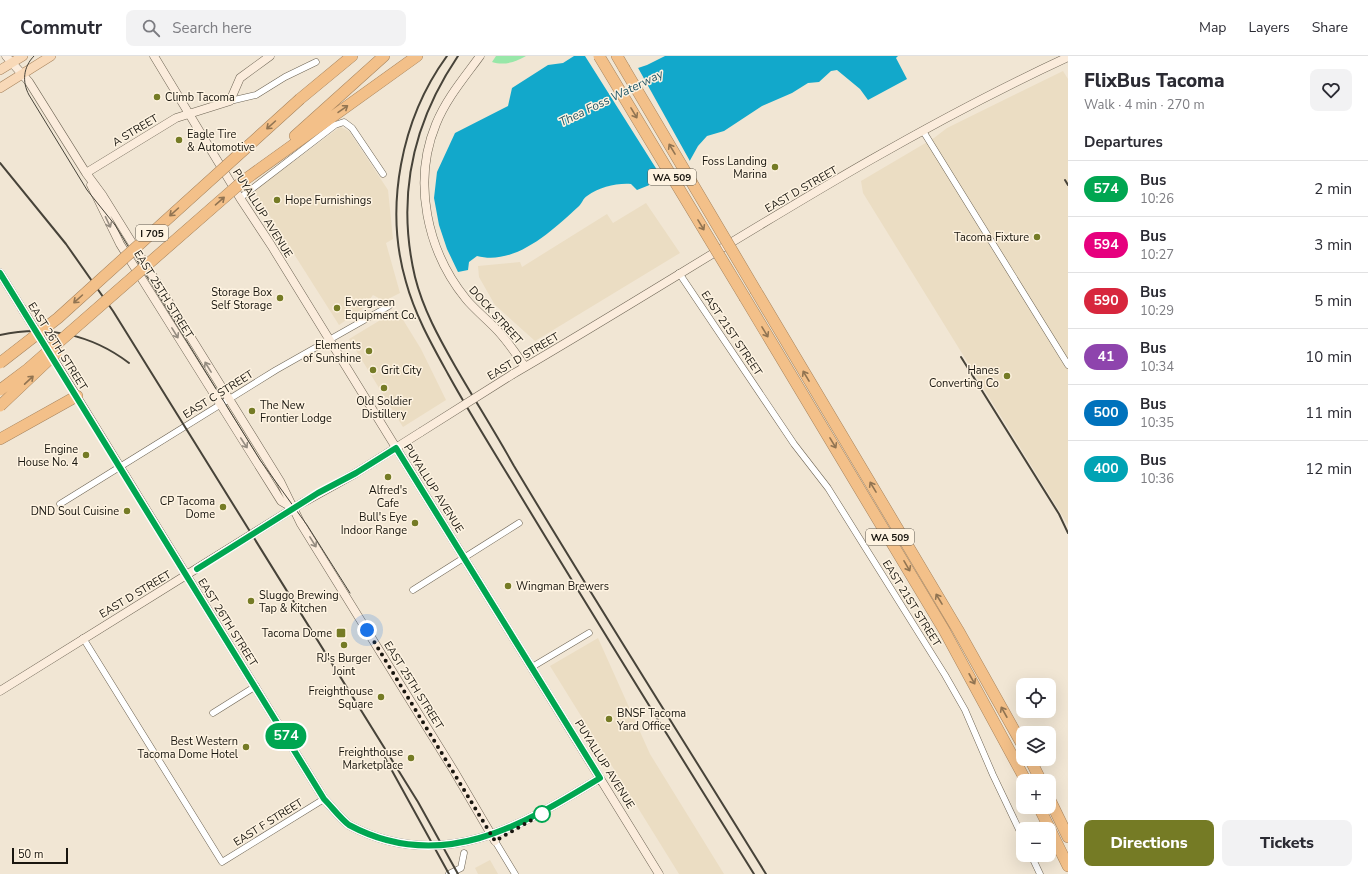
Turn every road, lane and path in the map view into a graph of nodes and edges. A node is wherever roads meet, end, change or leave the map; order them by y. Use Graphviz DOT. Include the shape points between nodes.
graph roads {
  1 [pos="23,56"];
  2 [pos="51,56"];
  3 [pos="154,56"];
  4 [pos="270,56"];
  5 [pos="342,56"];
  6 [pos="352,56"];
  7 [pos="384,56"];
  8 [pos="417,56"];
  9 [pos="480,56"];
  10 [pos="600,56"];
  11 [pos="617,56"];
  12 [pos="1068,58"];
  13 [pos="9,59"];
  14 [pos="316,62"];
  15 [pos="0,70"];
  16 [pos="23,74"];
  17 [pos="0,88"];
  18 [pos="300,99"];
  19 [pos="230,101"];
  20 [pos="189,115"];
  21 [pos="923,131"];
  22 [pos="86,173"];
  23 [pos="383,174"];
  24 [pos="243,181"];
  25 [pos="240,198"];
  26 [pos="0,273"];
  27 [pos="679,273"];
  28 [pos="118,291"];
  29 [pos="389,306"];
  30 [pos="329,339"];
  31 [pos="0,363"];
  32 [pos="1068,365"];
  33 [pos="525,367"];
  34 [pos="0,390"];
  35 [pos="75,394"];
  36 [pos="228,399"];
  37 [pos="220,404"];
  38 [pos="0,406"];
  39 [pos="0,439"];
  40 [pos="396,448"];
  41 [pos="119,467"];
  42 [pos="60,504"];
  43 [pos="294,508"];
  44 [pos="519,523"];
  45 [pos="464,558"];
  46 [pos="186,576"];
  47 [pos="413,590"];
  48 [pos="589,633"];
  49 [pos="83,638"];
  50 [pos="532,667"];
  51 [pos="256,686"];
  52 [pos="0,691"];
  53 [pos="214,713"];
  54 [pos="1016,734"];
  55 [pos="1022,774"];
  56 [pos="600,778"];
  57 [pos="324,799"];
  58 [pos="1056,812"];
  59 [pos="1042,814"];
  60 [pos="1061,822"];
  61 [pos="1016,823"];
  62 [pos="1068,833"];
  63 [pos="1068,837"];
  64 [pos="492,843"];
  65 [pos="390,849"];
  66 [pos="464,853"];
  67 [pos="1034,862"];
  68 [pos="1068,866"];
  69 [pos="449,874"];
  70 [pos="515,874"];
  71 [pos="659,874"];
  72 [pos="1040,874"];
  1 -- 13 [label="main road"];
  2 -- 16 [label="main road"];
  3 -- 20 [label="street, PUYALLUP AVENUE"];
  4 -- 19 [label="street" via="240,78"];
  5 -- 18 [label="highway"];
  6 -- 18 [label="highway, I 705"];
  7 -- 24 [label="highway, I 705"];
  24 -- 8 [label="highway, one-way"];
  9 -- 33 [label="street, DOCK STREET" via="445,105 430,139 425,173 427,214 440,257 466,300 498,331"];
  10 -- 55 [label="highway, WA 509, one-way, bridge" via="944,630"];
  54 -- 11 [label="highway, WA 509, one-way, bridge" via="958,630"];
  12 -- 21 [label="street, EAST D STREET" via="1022,78"];
  13 -- 15 [label="main road"];
  13 -- 16 [label="street"];
  14 -- 19 [label="street" via="256,95"];
  16 -- 17 [label="main road"];
  16 -- 22 [label="street"];
  18 -- 31 [label="highway, I 705, one-way, bridge" via="58,318"];
  19 -- 20 [label="street, A STREET"];
  20 -- 22 [label="street, A STREET" via="169,122"];
  20 -- 25 [label="street, PUYALLUP AVENUE"];
  21 -- 27 [label="street, EAST D STREET"];
  21 -- 32 [label="street"];
  36 -- 22 [label="street, EAST 25TH STREET, one-way" via="103,196"];
  22 -- 37 [label="street, EAST 25TH STREET, one-way" via="115,235"];
  23 -- 25 [label="street" via="352,128 344,122 335,125"];
  28 -- 24 [label="highway, I 705, one-way, bridge"];
  25 -- 30 [label="street, PUYALLUP AVENUE"];
  26 -- 35 [label="street, EAST 26TH STREET, bridge"];
  27 -- 33 [label="street, EAST D STREET"];
  27 -- 61 [label="street, EAST 21ST STREET" via="794,444 828,488 945,675 965,710"];
  28 -- 34 [label="highway, bridge"];
  38 -- 28 [label="highway, I 705, one-way, bridge"];
  29 -- 30 [label="street, EAST C STREET"];
  30 -- 36 [label="street, EAST C STREET"];
  30 -- 40 [label="street, PUYALLUP AVENUE"];
  33 -- 40 [label="street, EAST D STREET, bridge"];
  35 -- 39 [label="highway"];
  35 -- 41 [label="street, EAST 26TH STREET"];
  36 -- 37 [label="street, EAST C STREET"];
  36 -- 43 [label="street, EAST 25TH STREET" via="280,481"];
  37 -- 41 [label="street, EAST C STREET"];
  37 -- 43 [label="street, EAST 25TH STREET, one-way" via="281,501"];
  40 -- 43 [label="street, EAST D STREET"];
  40 -- 45 [label="street, PUYALLUP AVENUE"];
  41 -- 42 [label="street, EAST C STREET"];
  41 -- 46 [label="street, EAST 26TH STREET"];
  43 -- 46 [label="street, EAST D STREET"];
  43 -- 64 [label="street, EAST 25TH STREET, one-way" via="301,524 454,771"];
  44 -- 45 [label="street"];
  45 -- 47 [label="street"];
  45 -- 50 [label="street, PUYALLUP AVENUE"];
  46 -- 49 [label="street, EAST D STREET"];
  46 -- 51 [label="street, EAST 26TH STREET"];
  48 -- 50 [label="street"];
  49 -- 52 [label="street, EAST D STREET"];
  49 -- 57 [label="street, EAST F STREET" via="222,862"];
  50 -- 56 [label="street, PUYALLUP AVENUE"];
  51 -- 53 [label="street"];
  51 -- 57 [label="street, EAST 26TH STREET"];
  56 -- 64 [label="street"];
  56 -- 71 [label="street, PUYALLUP AVENUE"];
  57 -- 65 [label="street, EAST 26TH STREET" via="347,824"];
  58 -- 60 [label="highway"];
  59 -- 68 [label="highway"];
  60 -- 62 [label="highway"];
  60 -- 63 [label="highway"];
  64 -- 70 [label="street, EAST 25TH STREET"];
  66 -- 69 [label="street" via="461,868"];
  67 -- 72 [label="street"];
}
